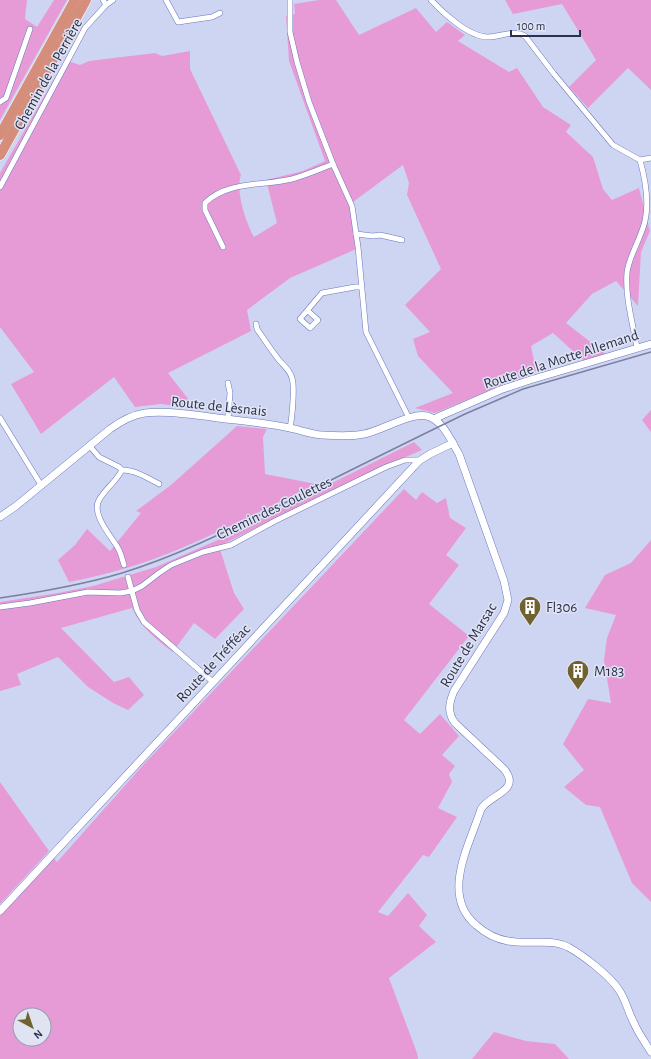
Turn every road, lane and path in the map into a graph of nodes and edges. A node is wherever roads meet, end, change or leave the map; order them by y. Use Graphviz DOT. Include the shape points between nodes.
graph roads {
  1 [pos="75,0"];
  2 [pos="86,0"];
  3 [pos="113,0"];
  4 [pos="166,0"];
  5 [pos="290,0"];
  6 [pos="431,0"];
  7 [pos="104,3"];
  8 [pos="220,14"];
  9 [pos="30,29"];
  10 [pos="0,102"];
  11 [pos="0,135"];
  12 [pos="0,155"];
  13 [pos="651,158"];
  14 [pos="640,160"];
  15 [pos="333,164"];
  16 [pos="0,187"];
  17 [pos="356,234"];
  18 [pos="402,240"];
  19 [pos="223,247"];
  20 [pos="361,287"];
  21 [pos="308,311"];
  22 [pos="256,324"];
  23 [pos="651,344"];
  24 [pos="637,348"];
  25 [pos="228,383"];
  26 [pos="0,418"];
  27 [pos="409,418"];
  28 [pos="228,419"];
  29 [pos="435,419"];
  30 [pos="290,428"];
  31 [pos="453,443"];
  32 [pos="89,445"];
  33 [pos="420,461"];
  34 [pos="122,470"];
  35 [pos="159,484"];
  36 [pos="41,485"];
  37 [pos="0,517"];
  38 [pos="124,565"];
  39 [pos="128,577"];
  40 [pos="132,591"];
  41 [pos="0,607"];
  42 [pos="213,682"];
  43 [pos="0,911"];
  44 [pos="651,1052"];
  1 -- 11 [label="highway"];
  2 -- 12 [label="highway"];
  3 -- 7 [label="street, Chemin de la Perrière"];
  4 -- 8 [label="street" via="178,22"];
  5 -- 15 [label="street" via="290,32 297,62"];
  6 -- 14 [label="street" via="469,32 478,36 520,33 525,36 613,145"];
  7 -- 16 [label="street, Chemin de la Perrière" via="85,28"];
  9 -- 10 [label="street" via="6,98"];
  13 -- 14 [label="street"];
  14 -- 24 [label="street" via="644,176 645,221 627,271 627,290"];
  15 -- 17 [label="street" via="352,206"];
  15 -- 19 [label="street" via="291,179 229,188 210,198 204,203 205,210"];
  17 -- 18 [label="street" via="380,234"];
  17 -- 20 [label="street"];
  20 -- 21 [label="street" via="322,293"];
  20 -- 27 [label="street" via="366,332"];
  22 -- 30 [label="street" via="292,377 294,388"];
  23 -- 24 [label="street, Route de la Motte Allemand"];
  24 -- 29 [label="street, Route de la Motte Allemand" via="500,390"];
  25 -- 28 [label="street"];
  26 -- 36 [label="street"];
  27 -- 29 [label="street, Route de Lèsnais" via="424,415"];
  27 -- 30 [label="street, Route de Lèsnais" via="374,432 341,437"];
  28 -- 30 [label="street, Route de Lèsnais"];
  28 -- 32 [label="street, Route de Lèsnais" via="147,413 135,415"];
  29 -- 31 [label="street"];
  31 -- 33 [label="street, Route de Tréfféac"];
  31 -- 44 [label="street, Route de Marsac" via="463,464 504,581 508,600 504,613 454,691 449,704 451,717 455,723 504,769 510,780 505,790 488,802 482,810 460,871 460,899 469,919 486,932 508,941 561,944 599,969 619,990 634,1025"];
  32 -- 34 [label="street" via="99,457"];
  32 -- 36 [label="street, Route de Lèsnais"];
  33 -- 40 [label="street, Chemin des Coulettes" via="406,460 386,467 232,544 171,565"];
  33 -- 42 [label="street, Route de Tréfféac"];
  34 -- 35 [label="street" via="139,474"];
  34 -- 38 [label="street" via="99,500 97,507 101,521 118,548"];
  36 -- 37 [label="street, Route de Lèsnais"];
  39 -- 40 [label="street"];
  40 -- 41 [label="street, Chemin des Coulettes" via="88,592"];
  40 -- 42 [label="street" via="137,610 144,622"];
  42 -- 43 [label="street, Route de Tréfféac"];
}
